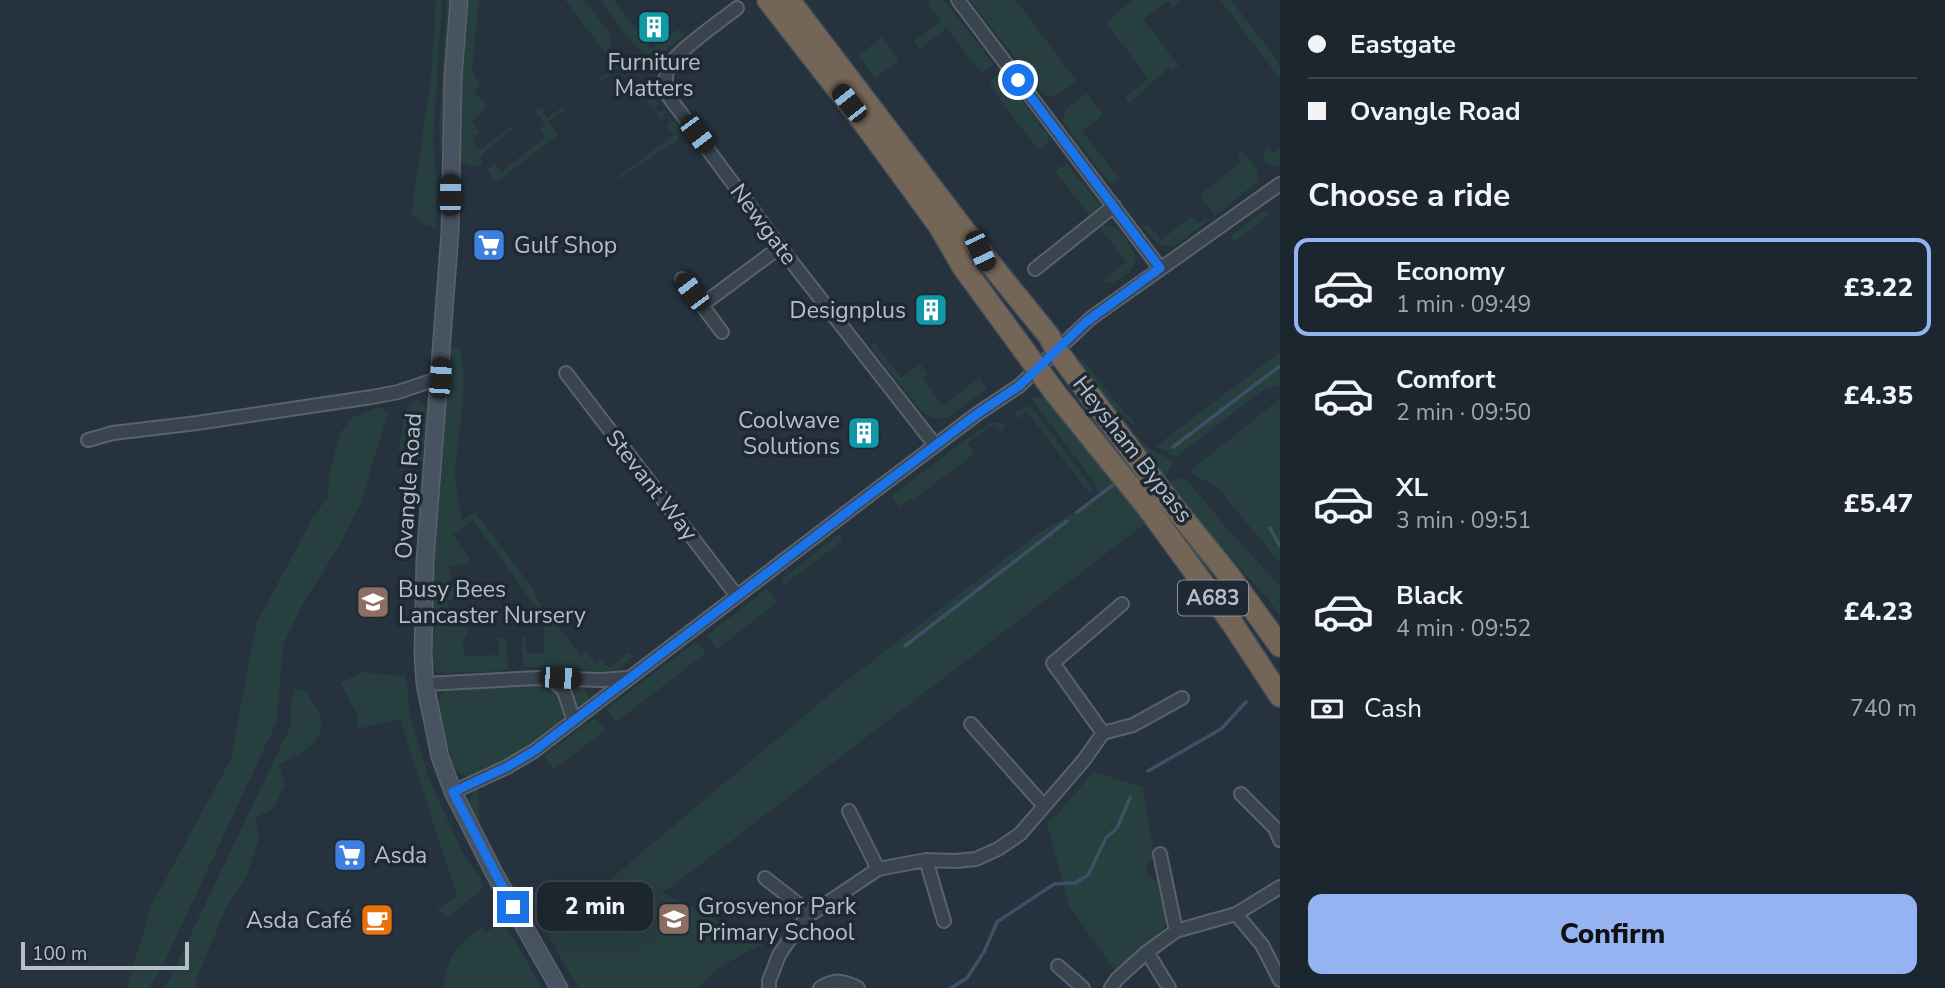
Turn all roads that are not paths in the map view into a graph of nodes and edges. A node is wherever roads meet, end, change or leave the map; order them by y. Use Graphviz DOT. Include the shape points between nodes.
graph roads {
  1 [pos="459,0"];
  2 [pos="768,0"];
  3 [pos="789,0"];
  4 [pos="958,0"];
  5 [pos="737,8"];
  6 [pos="1280,184"];
  7 [pos="1114,206"];
  8 [pos="780,247"];
  9 [pos="980,251"];
  10 [pos="1160,268"];
  11 [pos="1035,269"];
  12 [pos="682,279"];
  13 [pos="702,305"];
  14 [pos="722,332"];
  15 [pos="1057,351"];
  16 [pos="1039,369"];
  17 [pos="566,373"];
  18 [pos="440,378"];
  19 [pos="88,440"];
  20 [pos="935,445"];
  21 [pos="1139,484"];
  22 [pos="1157,502"];
  23 [pos="1228,574"];
  24 [pos="737,596"];
  25 [pos="1122,604"];
  26 [pos="1280,627"];
  27 [pos="1280,646"];
  28 [pos="551,678"];
  29 [pos="627,678"];
  30 [pos="425,684"];
  31 [pos="1278,692"];
  32 [pos="1182,698"];
  33 [pos="574,720"];
  34 [pos="971,724"];
  35 [pos="1103,733"];
  36 [pos="453,792"];
  37 [pos="1241,794"];
  38 [pos="1044,806"];
  39 [pos="849,811"];
  40 [pos="1280,840"];
  41 [pos="1160,853"];
  42 [pos="926,860"];
  43 [pos="878,869"];
  44 [pos="765,878"];
  45 [pos="1280,887"];
  46 [pos="811,914"];
  47 [pos="1236,914"];
  48 [pos="944,921"];
  49 [pos="1176,931"];
  50 [pos="1147,952"];
  51 [pos="1058,967"];
  52 [pos="1280,980"];
  53 [pos="559,987"];
  54 [pos="769,988"];
  55 [pos="820,988"];
  56 [pos="858,988"];
  57 [pos="1083,988"];
  58 [pos="1111,988"];
  59 [pos="1169,988"];
  1 -- 18 [label="main road, Ovangle Road"];
  2 -- 16 [label="highway, Heysham Bypass / A683" via="864,123"];
  3 -- 9 [label="highway, A683"];
  4 -- 7 [label="street"];
  5 -- 8 [label="street, Newgate" via="673,60 665,83 669,97"];
  6 -- 10 [label="street"];
  7 -- 10 [label="street"];
  7 -- 11 [label="street"];
  8 -- 13 [label="street"];
  8 -- 20 [label="street, Newgate"];
  9 -- 15 [label="highway, A683"];
  9 -- 16 [label="highway, A683" via="998,290 1040,347 1043,360"];
  10 -- 15 [label="street" via="1091,318"];
  12 -- 13 [label="street"];
  13 -- 14 [label="street"];
  15 -- 16 [label="street"];
  15 -- 21 [label="highway, A683" via="1056,370 1126,460"];
  16 -- 20 [label="street"];
  16 -- 21 [label="highway, Heysham Bypass / A683" via="1056,394"];
  17 -- 24 [label="street, Stevant Way"];
  18 -- 19 [label="street" via="372,397"];
  18 -- 30 [label="main road, Ovangle Road" via="423,596"];
  20 -- 24 [label="street"];
  21 -- 22 [label="highway, Heysham Bypass / A683"];
  22 -- 23 [label="highway, Heysham Bypass / A683"];
  22 -- 31 [label="highway, Heysham Bypass / A683"];
  23 -- 26 [label="highway" via="1253,594"];
  23 -- 27 [label="highway, Heysham Bypass / A683"];
  24 -- 29 [label="street"];
  25 -- 35 [label="street" via="1053,663"];
  28 -- 29 [label="street"];
  28 -- 30 [label="street"];
  28 -- 33 [label="street" via="564,691"];
  29 -- 33 [label="street"];
  30 -- 36 [label="main road, Ovangle Road" via="440,757"];
  32 -- 35 [label="street" via="1133,725"];
  33 -- 36 [label="street" via="515,763"];
  34 -- 38 [label="street"];
  35 -- 38 [label="street"];
  36 -- 53 [label="main road, Ovangle Road"];
  37 -- 40 [label="street" via="1275,828"];
  38 -- 42 [label="street" via="1020,834 998,849 976,859"];
  39 -- 43 [label="street"];
  41 -- 49 [label="street"];
  42 -- 43 [label="street"];
  42 -- 48 [label="street"];
  43 -- 46 [label="street"];
  44 -- 46 [label="street"];
  45 -- 47 [label="street"];
  46 -- 54 [label="street" via="779,956"];
  47 -- 49 [label="street"];
  47 -- 52 [label="street" via="1262,945"];
  49 -- 50 [label="street"];
  50 -- 58 [label="street"];
  50 -- 59 [label="street"];
  51 -- 57 [label="street"];
  55 -- 56 [label="street" via="833,980"];
}
